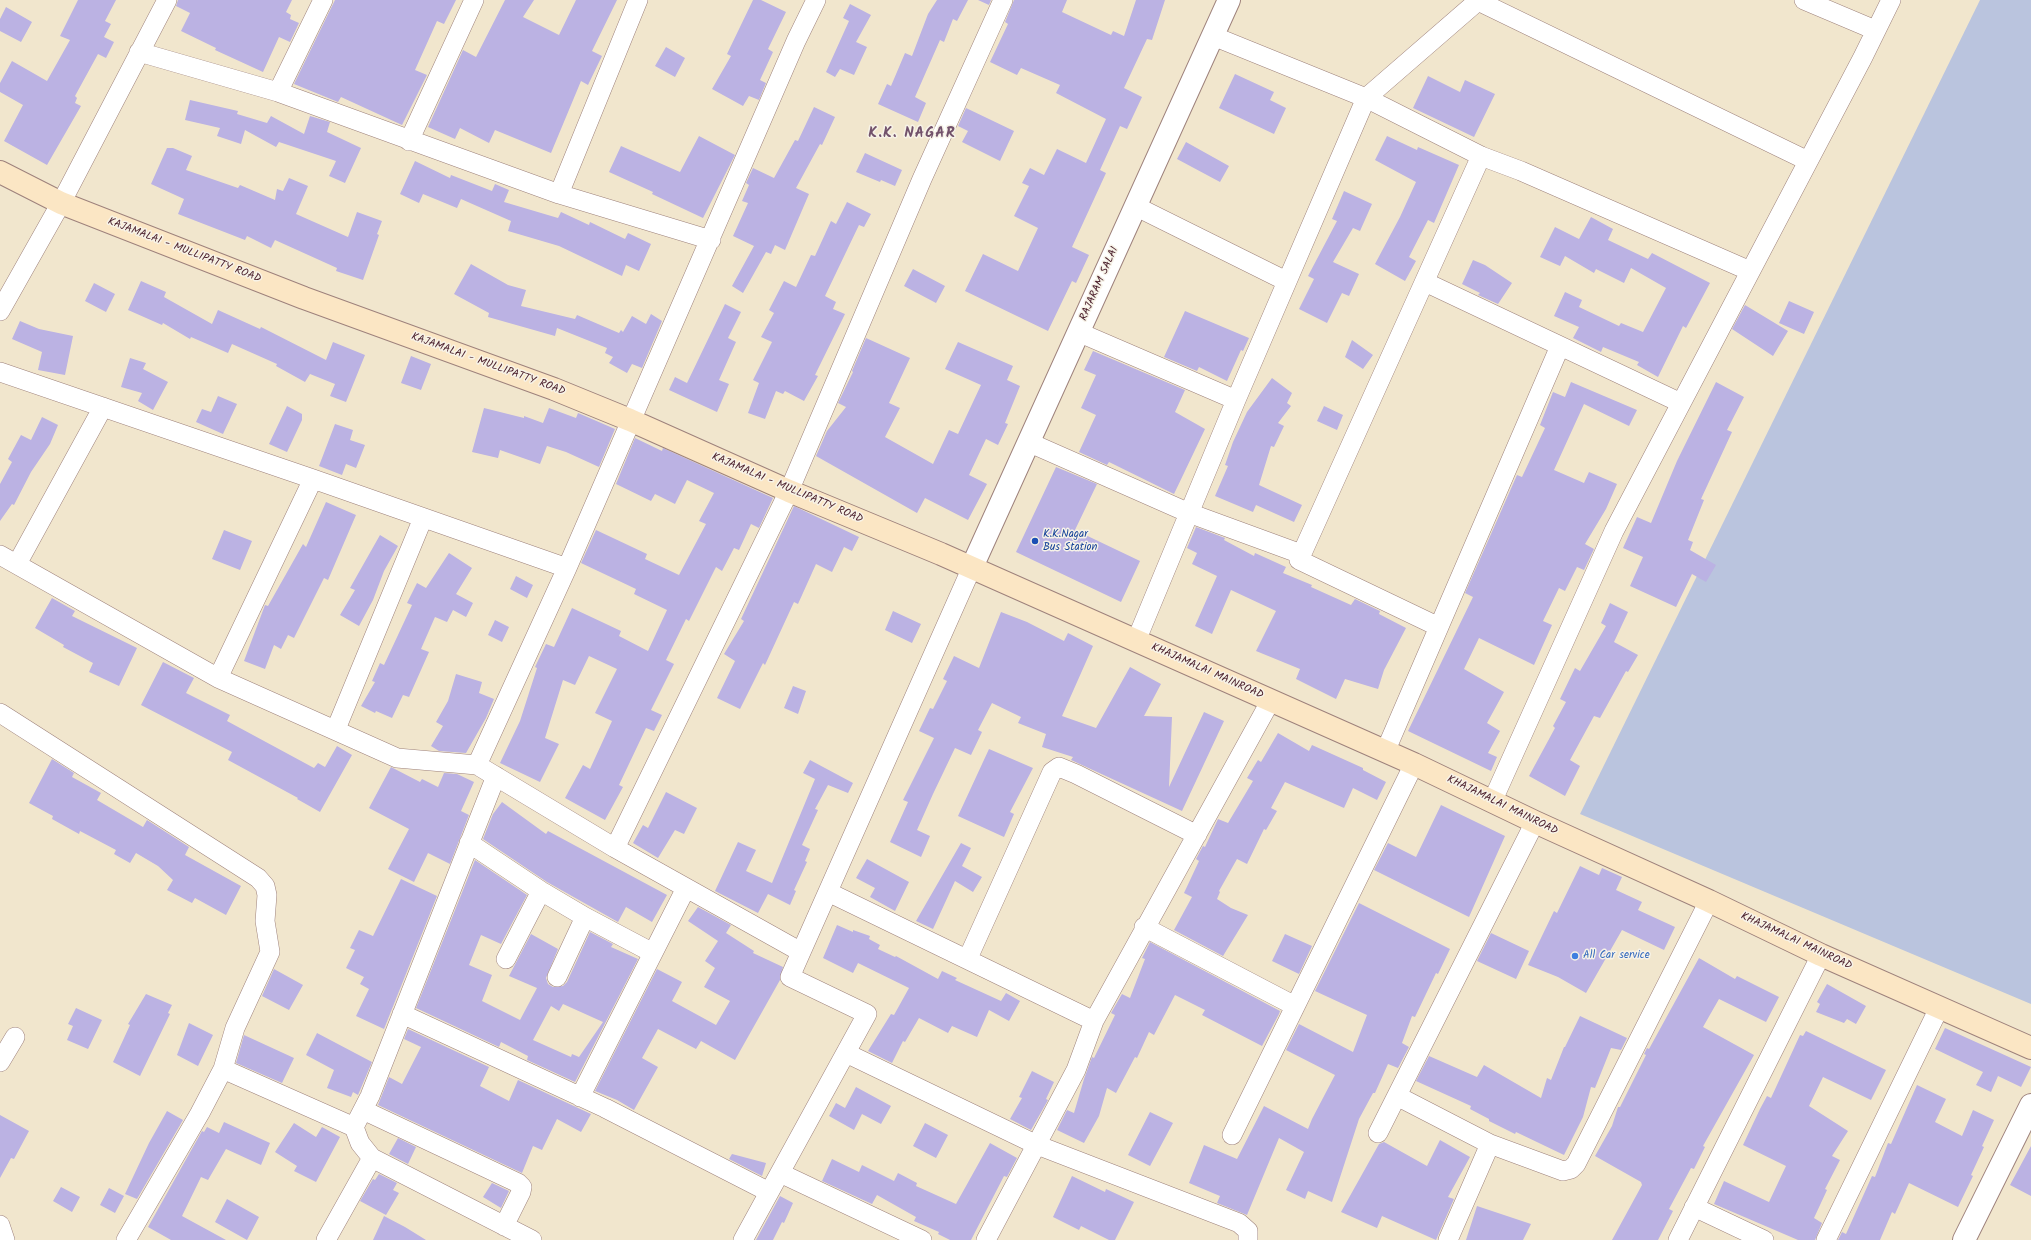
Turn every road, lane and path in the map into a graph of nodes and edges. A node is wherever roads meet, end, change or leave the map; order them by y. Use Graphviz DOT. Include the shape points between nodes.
graph roads {
  1 [pos="167,0"];
  2 [pos="323,0"];
  3 [pos="474,0"];
  4 [pos="638,0"];
  5 [pos="816,0"];
  6 [pos="1003,0"];
  7 [pos="1229,0"];
  8 [pos="1478,0"];
  9 [pos="1804,0"];
  10 [pos="1891,0"];
  11 [pos="1875,30"];
  12 [pos="1213,36"];
  13 [pos="139,52"];
  14 [pos="278,92"];
  15 [pos="1366,98"];
  16 [pos="409,141"];
  17 [pos="1481,156"];
  18 [pos="1808,161"];
  19 [pos="0,172"];
  20 [pos="559,194"];
  21 [pos="60,203"];
  22 [pos="1135,206"];
  23 [pos="711,240"];
  24 [pos="1750,271"];
  25 [pos="1286,282"];
  26 [pos="1425,282"];
  27 [pos="0,311"];
  28 [pos="1078,332"];
  29 [pos="1560,346"];
  30 [pos="0,372"];
  31 [pos="1236,400"];
  32 [pos="1681,403"];
  33 [pos="103,407"];
  34 [pos="630,420"];
  35 [pos="1028,442"];
  36 [pos="313,479"];
  37 [pos="789,491"];
  38 [pos="1188,513"];
  39 [pos="423,518"];
  40 [pos="1302,554"];
  41 [pos="0,555"];
  42 [pos="17,564"];
  43 [pos="566,568"];
  44 [pos="972,568"];
  45 [pos="1440,627"];
  46 [pos="1136,641"];
  47 [pos="218,678"];
  48 [pos="1271,700"];
  49 [pos="0,713"];
  50 [pos="336,729"];
  51 [pos="1385,752"];
  52 [pos="1414,764"];
  53 [pos="477,765"];
  54 [pos="496,776"];
  55 [pos="1492,802"];
  56 [pos="1535,822"];
  57 [pos="1190,837"];
  58 [pos="470,843"];
  59 [pos="615,848"];
  60 [pos="686,888"];
  61 [pos="542,891"];
  62 [pos="828,892"];
  63 [pos="1709,901"];
  64 [pos="585,917"];
  65 [pos="1144,927"];
  66 [pos="775,937"];
  67 [pos="653,952"];
  68 [pos="801,952"];
  69 [pos="1822,955"];
  70 [pos="968,958"];
  71 [pos="506,959"];
  72 [pos="557,977"];
  73 [pos="790,977"];
  74 [pos="1295,1006"];
  75 [pos="1939,1008"];
  76 [pos="402,1014"];
  77 [pos="1094,1021"];
  78 [pos="15,1037"];
  79 [pos="2031,1048"];
  80 [pos="846,1053"];
  81 [pos="0,1062"];
  82 [pos="223,1069"];
  83 [pos="1397,1096"];
  84 [pos="580,1097"];
  85 [pos="2031,1105"];
  86 [pos="363,1110"];
  87 [pos="354,1127"];
  88 [pos="1378,1133"];
  89 [pos="1232,1135"];
  90 [pos="1036,1144"];
  91 [pos="1490,1144"];
  92 [pos="372,1158"];
  93 [pos="780,1172"];
  94 [pos="769,1192"];
  95 [pos="1694,1208"];
  96 [pos="0,1225"];
  97 [pos="504,1226"];
  98 [pos="5,1240"];
  99 [pos="127,1240"];
  100 [pos="326,1240"];
  101 [pos="532,1240"];
  102 [pos="742,1240"];
  103 [pos="922,1240"];
  104 [pos="986,1240"];
  105 [pos="1248,1240"];
  106 [pos="1448,1240"];
  107 [pos="1678,1240"];
  108 [pos="1764,1240"];
  109 [pos="1826,1240"];
  110 [pos="1964,1240"];
  1 -- 13 [label="street"];
  2 -- 14 [label="street"];
  3 -- 16 [label="street"];
  4 -- 20 [label="street"];
  5 -- 23 [label="street"];
  6 -- 37 [label="street" via="922,179"];
  7 -- 12 [label="street, RAJARAM SALAI"];
  8 -- 15 [label="street"];
  8 -- 18 [label="street"];
  9 -- 11 [label="street"];
  10 -- 11 [label="street"];
  11 -- 18 [label="street"];
  12 -- 15 [label="street"];
  12 -- 22 [label="street, RAJARAM SALAI"];
  13 -- 14 [label="street"];
  13 -- 21 [label="street"];
  14 -- 16 [label="street"];
  15 -- 17 [label="street"];
  15 -- 25 [label="street"];
  16 -- 20 [label="street"];
  17 -- 24 [label="street"];
  17 -- 26 [label="street"];
  18 -- 24 [label="street"];
  19 -- 21 [label="main road, KAJAMALAI - MULLIPATTY ROAD"];
  20 -- 23 [label="street"];
  21 -- 27 [label="street"];
  21 -- 34 [label="main road, KAJAMALAI - MULLIPATTY ROAD"];
  22 -- 25 [label="street"];
  22 -- 28 [label="street, RAJARAM SALAI"];
  23 -- 34 [label="street"];
  24 -- 32 [label="street"];
  25 -- 31 [label="street"];
  26 -- 29 [label="street"];
  26 -- 40 [label="street"];
  28 -- 31 [label="street"];
  28 -- 35 [label="street, RAJARAM SALAI"];
  29 -- 32 [label="street"];
  29 -- 45 [label="street"];
  30 -- 33 [label="street"];
  31 -- 38 [label="street"];
  32 -- 55 [label="street" via="1614,530"];
  33 -- 36 [label="street"];
  33 -- 42 [label="street"];
  34 -- 37 [label="main road, KAJAMALAI - MULLIPATTY ROAD"];
  34 -- 43 [label="street"];
  35 -- 38 [label="street"];
  35 -- 44 [label="street, RAJARAM SALAI"];
  36 -- 39 [label="street"];
  36 -- 47 [label="street"];
  37 -- 44 [label="main road, KAJAMALAI - MULLIPATTY ROAD"];
  37 -- 59 [label="street"];
  38 -- 40 [label="street"];
  38 -- 46 [label="street"];
  39 -- 43 [label="street"];
  39 -- 50 [label="street"];
  40 -- 45 [label="street" via="1299,560"];
  41 -- 42 [label="street"];
  42 -- 47 [label="street"];
  43 -- 53 [label="street"];
  44 -- 46 [label="main road, KHAJAMALAI MAINROAD"];
  44 -- 62 [label="street"];
  45 -- 51 [label="street"];
  46 -- 48 [label="main road, KHAJAMALAI MAINROAD"];
  47 -- 50 [label="street"];
  48 -- 51 [label="main road, KHAJAMALAI MAINROAD"];
  48 -- 57 [label="street"];
  49 -- 82 [label="street" via="251,873 265,886 265,921 270,952 235,1028"];
  50 -- 53 [label="street" via="397,758"];
  51 -- 52 [label="main road, KHAJAMALAI MAINROAD"];
  52 -- 55 [label="main road, KHAJAMALAI MAINROAD"];
  52 -- 74 [label="street"];
  53 -- 54 [label="street"];
  54 -- 58 [label="street"];
  54 -- 59 [label="street"];
  55 -- 56 [label="main road, KHAJAMALAI MAINROAD"];
  56 -- 63 [label="main road, KHAJAMALAI MAINROAD"];
  56 -- 83 [label="street"];
  57 -- 65 [label="street"];
  57 -- 70 [label="street" via="1059,767 1052,772"];
  58 -- 61 [label="street"];
  58 -- 76 [label="street"];
  59 -- 60 [label="street"];
  60 -- 66 [label="street"];
  60 -- 67 [label="street"];
  61 -- 64 [label="street"];
  61 -- 71 [label="street"];
  62 -- 68 [label="street"];
  62 -- 70 [label="street"];
  63 -- 69 [label="main road, KHAJAMALAI MAINROAD"];
  63 -- 91 [label="street" via="1576,1164 1563,1171"];
  64 -- 67 [label="street"];
  64 -- 72 [label="street"];
  65 -- 74 [label="street"];
  65 -- 77 [label="street"];
  66 -- 68 [label="street"];
  66 -- 73 [label="street"];
  67 -- 84 [label="street"];
  68 -- 73 [label="street"];
  69 -- 75 [label="main road, KHAJAMALAI MAINROAD"];
  69 -- 95 [label="street"];
  70 -- 77 [label="street"];
  73 -- 80 [label="street" via="867,1014"];
  74 -- 89 [label="street"];
  75 -- 79 [label="main road, KHAJAMALAI MAINROAD"];
  75 -- 109 [label="street"];
  76 -- 84 [label="street"];
  76 -- 86 [label="street"];
  77 -- 90 [label="street" via="1076,1070"];
  78 -- 81 [label="street"];
  80 -- 90 [label="street"];
  80 -- 93 [label="street"];
  82 -- 87 [label="street"];
  82 -- 99 [label="street"];
  83 -- 88 [label="street"];
  83 -- 91 [label="street"];
  84 -- 94 [label="street"];
  85 -- 110 [label="street"];
  86 -- 87 [label="street"];
  86 -- 97 [label="street" via="518,1183 522,1187 521,1192"];
  87 -- 92 [label="street" via="360,1143"];
  90 -- 104 [label="street"];
  90 -- 105 [label="street" via="1239,1223 1248,1231"];
  91 -- 106 [label="street"];
  92 -- 97 [label="street"];
  92 -- 100 [label="street"];
  93 -- 94 [label="street"];
  93 -- 103 [label="street"];
  94 -- 102 [label="street"];
  95 -- 107 [label="street"];
  95 -- 108 [label="street"];
  96 -- 98 [label="street"];
  97 -- 101 [label="street"];
}
